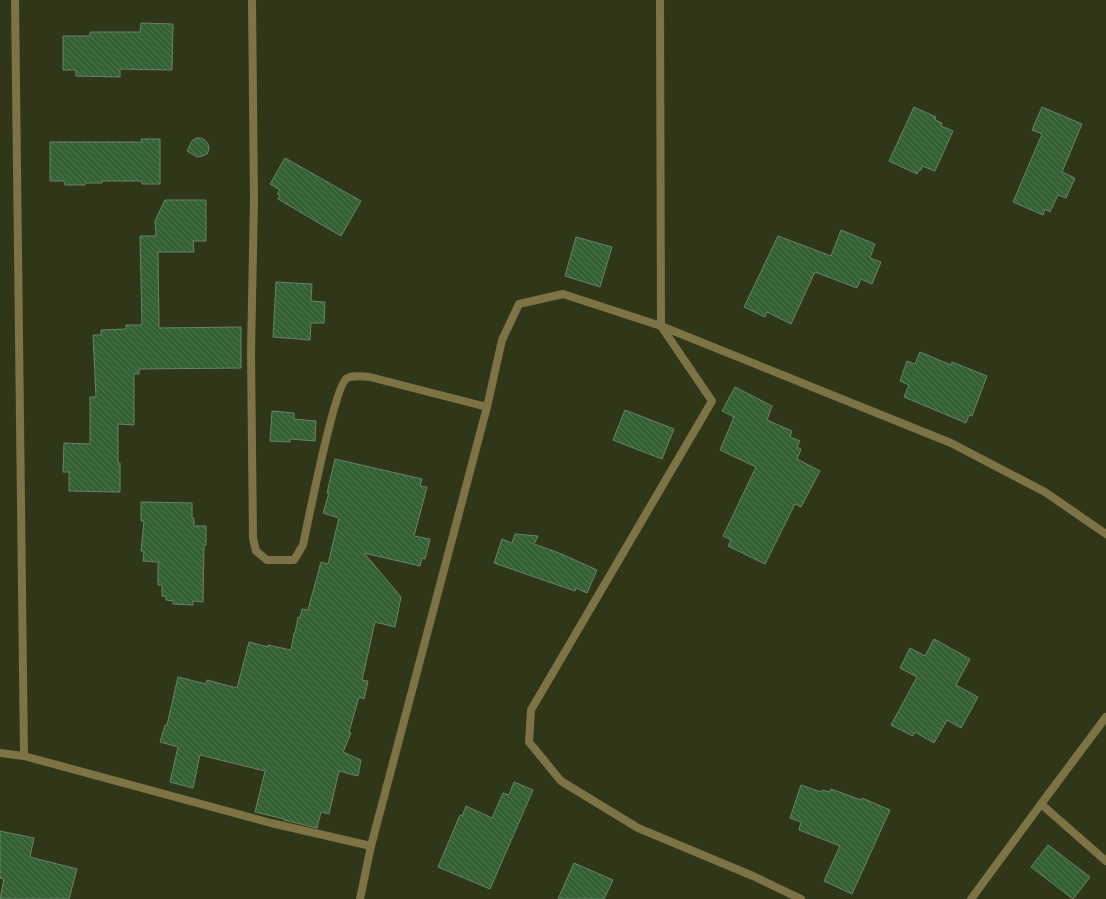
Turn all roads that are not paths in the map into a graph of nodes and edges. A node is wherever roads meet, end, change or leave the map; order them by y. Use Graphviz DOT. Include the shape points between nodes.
graph roads {
  1 [pos="15,0"];
  2 [pos="252,0"];
  3 [pos="660,0"];
  4 [pos="661,326"];
  5 [pos="487,407"];
  6 [pos="1106,534"];
  7 [pos="1106,717"];
  8 [pos="0,754"];
  9 [pos="24,756"];
  10 [pos="1041,804"];
  11 [pos="371,846"];
  12 [pos="1106,861"];
  13 [pos="360,899"];
  14 [pos="801,899"];
  15 [pos="972,899"];
  1 -- 9 [label="street"];
  2 -- 5 [label="street" via="253,538 256,551 267,560 294,560 303,545 335,406 344,380 351,376 370,377"];
  3 -- 4 [label="street"];
  4 -- 5 [label="street" via="563,294 519,304 502,340"];
  4 -- 6 [label="street" via="951,443 1045,492"];
  4 -- 14 [label="street" via="712,401 532,710 529,742 561,781 638,828 754,876"];
  5 -- 11 [label="street"];
  7 -- 10 [label="street"];
  8 -- 9 [label="street"];
  9 -- 11 [label="street" via="272,823"];
  10 -- 12 [label="street"];
  10 -- 15 [label="street"];
  11 -- 13 [label="street"];
}
